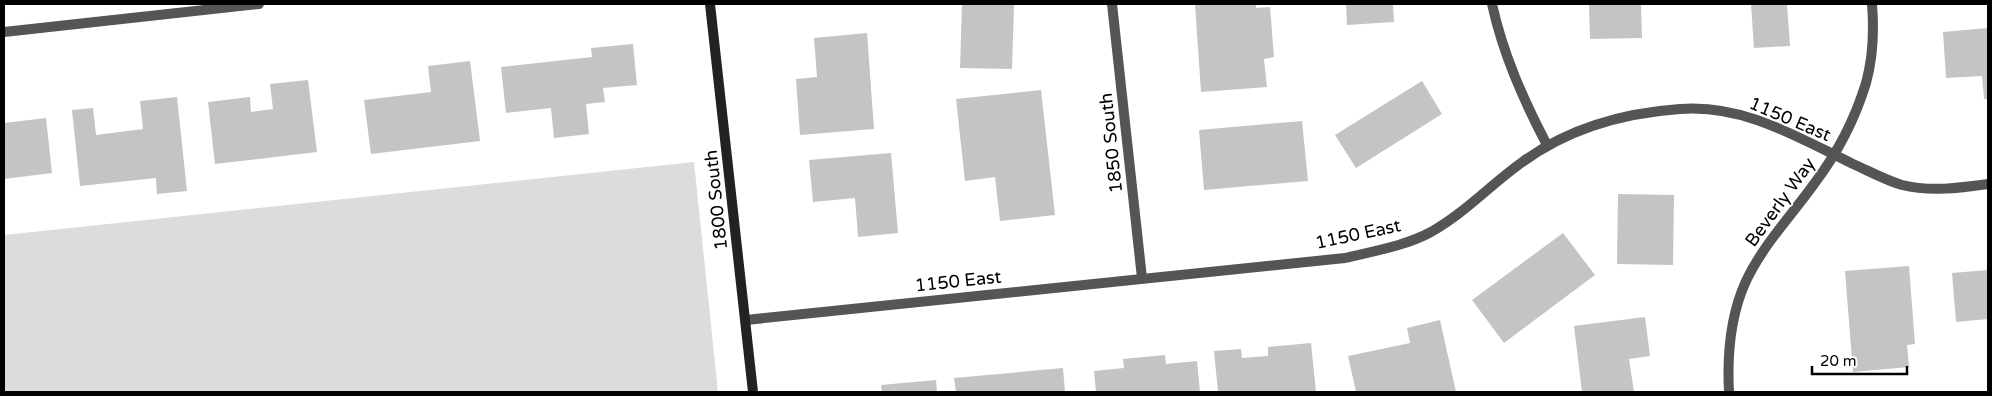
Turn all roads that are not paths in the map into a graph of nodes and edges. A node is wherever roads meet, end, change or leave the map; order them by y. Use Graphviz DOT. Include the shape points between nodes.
graph roads {
  1 [pos="259,4"];
  2 [pos="710,4"];
  3 [pos="1112,4"];
  4 [pos="1492,4"];
  5 [pos="1872,4"];
  6 [pos="4,32"];
  7 [pos="1547,145"];
  8 [pos="1834,155"];
  9 [pos="1988,184"];
  10 [pos="1142,278"];
  11 [pos="746,320"];
  12 [pos="752,392"];
  13 [pos="1729,392"];
  1 -- 6 [label="street"];
  2 -- 11 [label="main road, 1800 South"];
  3 -- 10 [label="street, 1850 South"];
  4 -- 7 [label="street" via="1516,82"];
  5 -- 8 [label="street, Beverly Way" via="1873,26 1866,83"];
  7 -- 8 [label="street, 1150 East" via="1593,125 1637,114 1718,109 1757,118"];
  7 -- 10 [label="street, 1150 East" via="1521,162 1463,212 1430,232 1389,248 1345,258"];
  8 -- 9 [label="street, 1150 East" via="1901,185 1929,189"];
  8 -- 13 [label="street, Beverly Way" via="1760,256 1746,281 1730,336"];
  10 -- 11 [label="street, 1150 East"];
  11 -- 12 [label="main road, 1800 South"];
}
